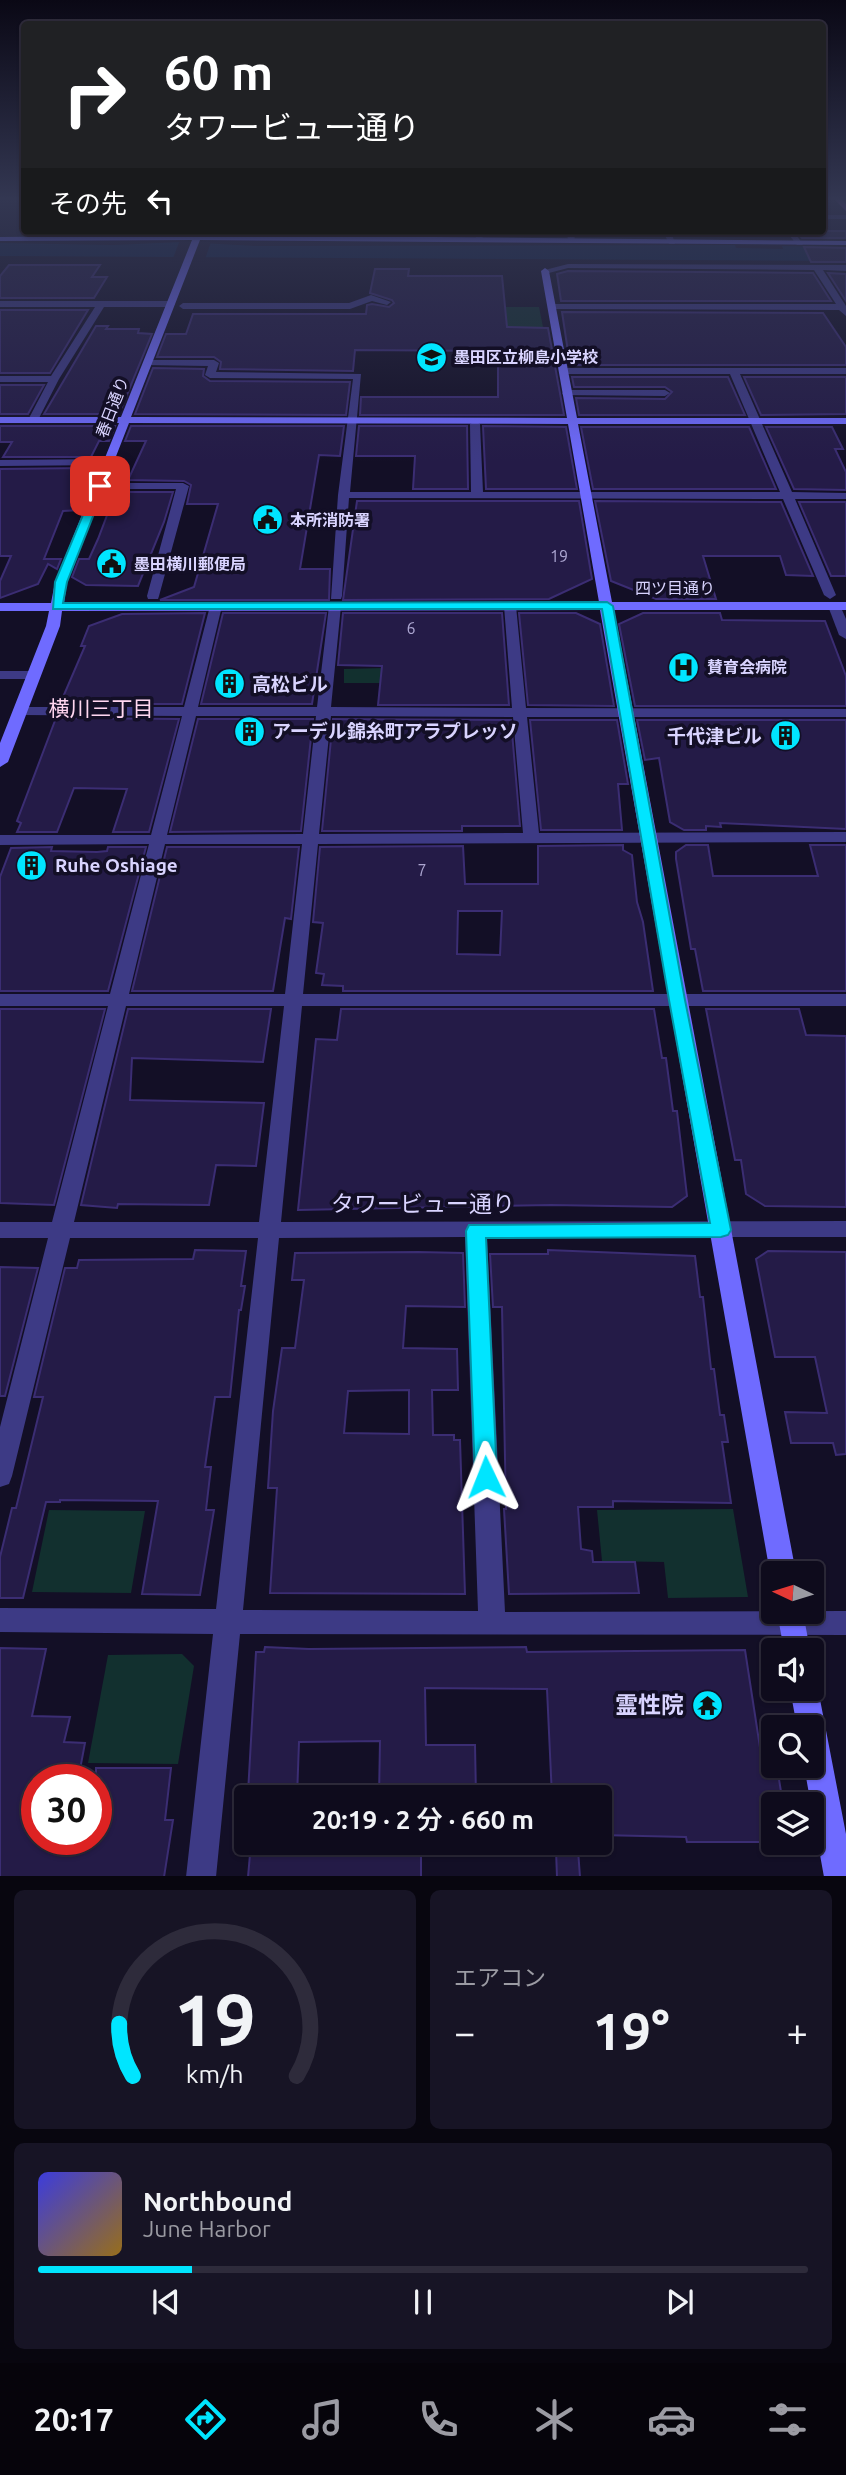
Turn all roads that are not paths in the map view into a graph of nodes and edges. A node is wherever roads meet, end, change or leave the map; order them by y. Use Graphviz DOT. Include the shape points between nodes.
graph roads {
  1 [pos="182,287"];
  2 [pos="548,287"];
  3 [pos="829,287"];
  4 [pos="387,302"];
  5 [pos="0,304"];
  6 [pos="101,304"];
  7 [pos="177,305"];
  8 [pos="552,307"];
  9 [pos="844,310"];
  10 [pos="148,363"];
  11 [pos="564,371"];
  12 [pos="734,371"];
  13 [pos="846,371"];
  14 [pos="0,379"];
  15 [pos="54,379"];
  16 [pos="567,393"];
  17 [pos="665,393"];
  18 [pos="0,420"];
  19 [pos="33,420"];
  20 [pos="126,420"];
  21 [pos="352,420"];
  22 [pos="755,420"];
  23 [pos="572,421"];
  24 [pos="846,421"];
  25 [pos="475,424"];
  26 [pos="110,462"];
  27 [pos="0,463"];
  28 [pos="100,486"];
  29 [pos="344,495"];
  30 [pos="477,495"];
  31 [pos="846,495"];
  32 [pos="587,496"];
  33 [pos="787,496"];
  34 [pos="846,595"];
  35 [pos="0,596"];
  36 [pos="153,596"];
  37 [pos="58,601"];
  38 [pos="336,601"];
  39 [pos="606,601"];
  40 [pos="837,603"];
  41 [pos="216,606"];
  42 [pos="510,606"];
  43 [pos="0,607"];
  44 [pos="846,635"];
  45 [pos="0,675"];
  46 [pos="34,675"];
  47 [pos="20,711"];
  48 [pos="190,712"];
  49 [pos="323,712"];
  50 [pos="519,713"];
  51 [pos="628,713"];
  52 [pos="846,713"];
  53 [pos="1,755"];
  54 [pos="846,837"];
  55 [pos="531,838"];
  56 [pos="649,838"];
  57 [pos="158,839"];
  58 [pos="310,839"];
  59 [pos="0,840"];
  60 [pos="0,1000"];
  61 [pos="677,1000"];
  62 [pos="846,1000"];
  63 [pos="118,1001"];
  64 [pos="293,1001"];
  65 [pos="61,1229"];
  66 [pos="846,1229"];
  67 [pos="0,1230"];
  68 [pos="269,1230"];
  69 [pos="721,1230"];
  70 [pos="476,1231"];
  71 [pos="0,1476"];
  72 [pos="781,1561"];
  73 [pos="0,1620"];
  74 [pos="228,1622"];
  75 [pos="846,1623"];
  76 [pos="492,1624"];
  77 [pos="793,1629"];
  78 [pos="821,1778"];
  79 [pos="201,1876"];
  80 [pos="839,1876"];
  1 -- 7 [label="street, 春日通り"];
  2 -- 8 [label="street"];
  3 -- 9 [label="street"];
  4 -- 7 [label="street" via="371,298 350,306"];
  5 -- 6 [label="street"];
  6 -- 7 [label="street"];
  6 -- 15 [label="street"];
  7 -- 10 [label="street, 春日通り"];
  8 -- 9 [label="street"];
  8 -- 11 [label="street"];
  10 -- 20 [label="street, 春日通り"];
  10 -- 21 [label="street" via="214,363 210,375 358,376"];
  11 -- 12 [label="street"];
  11 -- 16 [label="street"];
  12 -- 13 [label="street"];
  12 -- 22 [label="street"];
  14 -- 15 [label="street"];
  15 -- 19 [label="street"];
  16 -- 17 [label="street"];
  16 -- 23 [label="street"];
  18 -- 19 [label="street"];
  19 -- 20 [label="street"];
  20 -- 21 [label="street"];
  20 -- 26 [label="street, 春日通り"];
  21 -- 23 [label="street"];
  21 -- 29 [label="street"];
  22 -- 23 [label="street"];
  22 -- 24 [label="street"];
  22 -- 33 [label="street"];
  23 -- 32 [label="street"];
  25 -- 30 [label="street"];
  26 -- 27 [label="street"];
  26 -- 28 [label="street, 春日通り"];
  28 -- 36 [label="street" via="183,486"];
  28 -- 37 [label="street, 春日通り" via="61,582"];
  29 -- 30 [label="street"];
  29 -- 38 [label="street"];
  30 -- 32 [label="street"];
  31 -- 33 [label="street"];
  32 -- 33 [label="street"];
  32 -- 39 [label="street"];
  33 -- 40 [label="street"];
  34 -- 40 [label="street, 四ツ目通り"];
  35 -- 37 [label="street, 四ツ目通り"];
  36 -- 37 [label="street, 四ツ目通り"];
  36 -- 38 [label="street, 四ツ目通り"];
  37 -- 41 [label="street, 四ツ目通り"];
  37 -- 43 [label="street, 四ツ目通り"];
  37 -- 46 [label="street, 春日通り"];
  38 -- 39 [label="street, 四ツ目通り"];
  38 -- 41 [label="street, 四ツ目通り"];
  38 -- 42 [label="street, 四ツ目通り"];
  38 -- 49 [label="street"];
  39 -- 40 [label="street, 四ツ目通り"];
  39 -- 42 [label="street, 四ツ目通り"];
  39 -- 51 [label="street"];
  40 -- 44 [label="street"];
  41 -- 48 [label="street"];
  42 -- 50 [label="street"];
  45 -- 46 [label="street"];
  46 -- 47 [label="street, 春日通り"];
  47 -- 48 [label="street"];
  47 -- 53 [label="street, 春日通り"];
  48 -- 49 [label="street"];
  48 -- 57 [label="street"];
  49 -- 50 [label="street"];
  49 -- 58 [label="street"];
  50 -- 51 [label="street"];
  50 -- 55 [label="street"];
  51 -- 52 [label="street"];
  51 -- 56 [label="street"];
  54 -- 56 [label="street"];
  55 -- 56 [label="street"];
  55 -- 58 [label="street"];
  56 -- 61 [label="street"];
  57 -- 58 [label="street"];
  57 -- 59 [label="street"];
  57 -- 63 [label="street"];
  58 -- 64 [label="street"];
  60 -- 63 [label="street"];
  61 -- 62 [label="street"];
  61 -- 64 [label="street"];
  61 -- 69 [label="street"];
  63 -- 64 [label="street"];
  63 -- 65 [label="street"];
  64 -- 68 [label="street"];
  65 -- 67 [label="street, タワービュー通り"];
  65 -- 68 [label="street, タワービュー通り"];
  65 -- 71 [label="street"];
  66 -- 69 [label="street, タワービュー通り"];
  68 -- 70 [label="street, タワービュー通り"];
  68 -- 74 [label="street"];
  69 -- 70 [label="street, タワービュー通り"];
  69 -- 72 [label="street"];
  70 -- 76 [label="street"];
  73 -- 74 [label="street"];
  74 -- 76 [label="street"];
  74 -- 79 [label="street"];
  75 -- 77 [label="street"];
  76 -- 77 [label="street"];
  78 -- 80 [label="street"];
}
